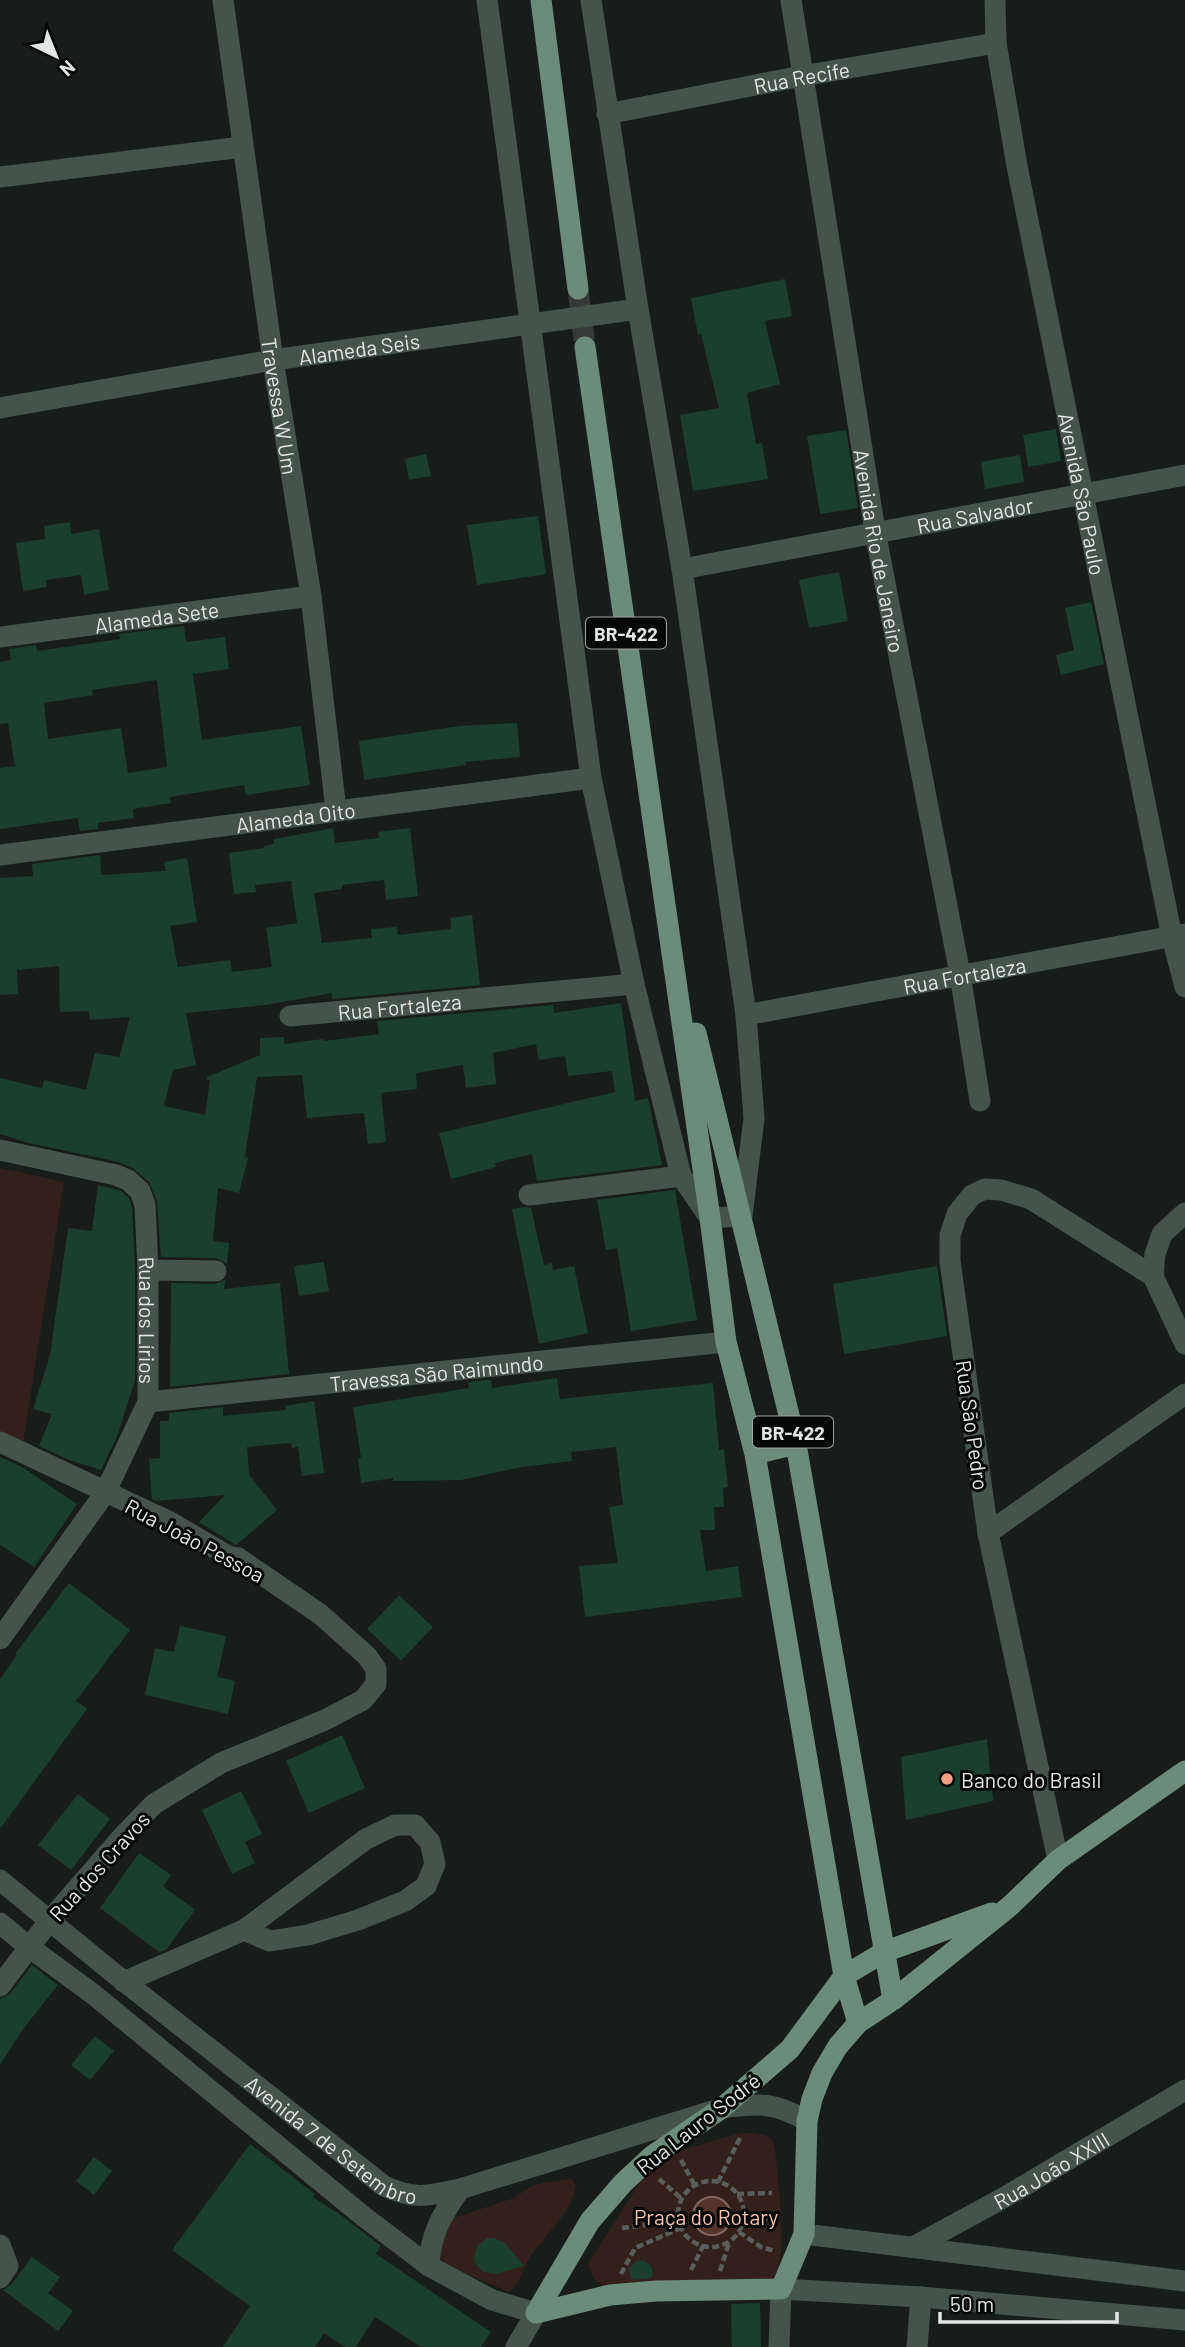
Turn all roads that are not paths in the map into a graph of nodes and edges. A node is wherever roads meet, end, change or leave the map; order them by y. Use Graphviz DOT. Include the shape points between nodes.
graph roads {
  1 [pos="223,0"];
  2 [pos="487,0"];
  3 [pos="541,0"];
  4 [pos="591,0"];
  5 [pos="791,0"];
  6 [pos="995,0"];
  7 [pos="996,43"];
  8 [pos="802,76"];
  9 [pos="607,114"];
  10 [pos="242,147"];
  11 [pos="0,177"];
  12 [pos="578,289"];
  13 [pos="638,309"];
  14 [pos="530,326"];
  15 [pos="585,347"];
  16 [pos="274,360"];
  17 [pos="0,408"];
  18 [pos="1185,475"];
  19 [pos="1083,495"];
  20 [pos="875,531"];
  21 [pos="682,569"];
  22 [pos="311,596"];
  23 [pos="0,637"];
  24 [pos="591,778"];
  25 [pos="336,810"];
  26 [pos="0,855"];
  27 [pos="667,919"];
  28 [pos="1179,935"];
  29 [pos="960,974"];
  30 [pos="634,984"];
  31 [pos="1185,987"];
  32 [pos="746,1015"];
  33 [pos="290,1016"];
  34 [pos="980,1101"];
  35 [pos="0,1150"];
  36 [pos="681,1176"];
  37 [pos="529,1195"];
  38 [pos="1185,1213"];
  39 [pos="742,1216"];
  40 [pos="710,1219"];
  41 [pos="148,1270"];
  42 [pos="216,1270"];
  43 [pos="1153,1276"];
  44 [pos="726,1342"];
  45 [pos="1185,1344"];
  46 [pos="1185,1394"];
  47 [pos="148,1402"];
  48 [pos="0,1442"];
  49 [pos="796,1444"];
  50 [pos="755,1454"];
  51 [pos="105,1493"];
  52 [pos="988,1532"];
  53 [pos="0,1639"];
  54 [pos="363,1700"];
  55 [pos="1185,1771"];
  56 [pos="1058,1860"];
  57 [pos="0,1880"];
  58 [pos="1010,1906"];
  59 [pos="50,1920"];
  60 [pos="0,1923"];
  61 [pos="244,1930"];
  62 [pos="29,1947"];
  63 [pos="884,1952"];
  64 [pos="844,1976"];
  65 [pos="118,1977"];
  66 [pos="0,1986"];
  67 [pos="93,1994"];
  68 [pos="892,2000"];
  69 [pos="858,2023"];
  70 [pos="1185,2090"];
  71 [pos="722,2108"];
  72 [pos="807,2121"];
  73 [pos="460,2189"];
  74 [pos="804,2234"];
  75 [pos="0,2245"];
  76 [pos="915,2246"];
  77 [pos="429,2266"];
  78 [pos="0,2278"];
  79 [pos="1185,2281"];
  80 [pos="781,2289"];
  81 [pos="921,2297"];
  82 [pos="536,2313"];
  83 [pos="1185,2320"];
  84 [pos="516,2347"];
  85 [pos="779,2347"];
  86 [pos="917,2347"];
  1 -- 10 [label="street, Travessa W Um"];
  2 -- 14 [label="street"];
  3 -- 12 [label="main road"];
  4 -- 9 [label="street"];
  5 -- 8 [label="street, Avenida Rio de Janeiro"];
  6 -- 7 [label="street, Avenida São Paulo"];
  7 -- 8 [label="street, Rua Recife"];
  7 -- 19 [label="street, Avenida São Paulo"];
  8 -- 9 [label="street, Rua Recife"];
  8 -- 20 [label="street, Avenida Rio de Janeiro"];
  9 -- 13 [label="street"];
  10 -- 11 [label="street"];
  10 -- 16 [label="street, Travessa W Um"];
  13 -- 14 [label="street, Alameda Seis"];
  13 -- 21 [label="street"];
  14 -- 16 [label="street, Alameda Seis"];
  14 -- 24 [label="street"];
  15 -- 27 [label="main road, BR-422"];
  16 -- 17 [label="street, Alameda Seis"];
  16 -- 22 [label="street, Travessa W Um"];
  18 -- 19 [label="street, Rua Salvador"];
  19 -- 20 [label="street, Rua Salvador"];
  19 -- 28 [label="street, Avenida São Paulo"];
  20 -- 21 [label="street, Rua Salvador"];
  20 -- 29 [label="street, Avenida Rio de Janeiro"];
  21 -- 32 [label="street"];
  22 -- 23 [label="street, Alameda Sete"];
  22 -- 25 [label="street, Travessa W Um"];
  24 -- 25 [label="street, Alameda Oito"];
  24 -- 30 [label="street"];
  25 -- 26 [label="street, Alameda Oito"];
  27 -- 39 [label="main road, BR-422"];
  27 -- 40 [label="main road, BR-422"];
  28 -- 29 [label="street, Rua Fortaleza"];
  28 -- 31 [label="street, Avenida São Paulo"];
  29 -- 32 [label="street, Rua Fortaleza"];
  29 -- 34 [label="street, Avenida Rio de Janeiro"];
  30 -- 33 [label="street, Rua Fortaleza"];
  30 -- 36 [label="street"];
  32 -- 39 [label="street" via="754,1118"];
  35 -- 41 [label="street, Rua dos Lírios" via="128,1180 145,1205"];
  36 -- 37 [label="street"];
  36 -- 40 [label="street"];
  38 -- 43 [label="street" via="1162,1234"];
  39 -- 40 [label="street"];
  39 -- 49 [label="main road, BR-422"];
  40 -- 44 [label="main road, BR-422"];
  41 -- 42 [label="street"];
  41 -- 47 [label="street, Rua dos Lírios"];
  43 -- 45 [label="street"];
  43 -- 52 [label="street, Rua São Pedro" via="1031,1199 985,1189 972,1195 957,1214 950,1235 950,1261"];
  44 -- 47 [label="street, Travessa São Raimundo"];
  44 -- 50 [label="main road, BR-422"];
  46 -- 52 [label="street"];
  47 -- 51 [label="street, Rua dos Lírios"];
  48 -- 51 [label="street, Rua João Pessoa"];
  49 -- 50 [label="main road"];
  49 -- 63 [label="main road, BR-422"];
  50 -- 64 [label="main road, BR-422"];
  51 -- 53 [label="street, Rua dos Lírios"];
  51 -- 54 [label="street, Rua João Pessoa" via="238,1558 320,1614 376,1669 376,1684"];
  52 -- 56 [label="street, Rua São Pedro"];
  54 -- 59 [label="street, Rua dos Cravos" via="221,1763 154,1804"];
  55 -- 56 [label="main road, Rua Lauro Sodré"];
  56 -- 58 [label="main road, Rua Lauro Sodré"];
  57 -- 59 [label="street, Avenida 7 de Setembro"];
  58 -- 63 [label="main road, Rua Lauro Sodré"];
  58 -- 68 [label="main road, Rua Lauro Sodré"];
  59 -- 62 [label="street, Rua dos Cravos"];
  59 -- 65 [label="street, Avenida 7 de Setembro"];
  60 -- 62 [label="street"];
  61 -- 61 [label="street" via="270,1941 308,1935 405,1901 426,1886 435,1864 430,1842 415,1825 395,1825 366,1839"];
  61 -- 65 [label="street"];
  62 -- 66 [label="street, Rua dos Cravos"];
  62 -- 67 [label="street"];
  63 -- 64 [label="main road, Rua Lauro Sodré"];
  63 -- 68 [label="main road, BR-422"];
  64 -- 69 [label="main road, BR-422"];
  64 -- 71 [label="main road, Rua Lauro Sodré" via="790,2049"];
  65 -- 67 [label="street"];
  65 -- 73 [label="street, Avenida 7 de Setembro" via="384,2186 425,2197"];
  67 -- 77 [label="street"];
  68 -- 69 [label="main road, Rua Lauro Sodré"];
  69 -- 72 [label="main road, Rua Lauro Sodré" via="822,2073"];
  70 -- 76 [label="street, Rua João XXIII"];
  71 -- 72 [label="street, Avenida 7 de Setembro" via="774,2105"];
  71 -- 73 [label="street, Avenida 7 de Setembro"];
  71 -- 82 [label="main road, Rua Lauro Sodré" via="652,2156 623,2183 590,2221"];
  72 -- 74 [label="main road, Rua Lauro Sodré"];
  73 -- 77 [label="street" via="437,2224"];
  74 -- 76 [label="street"];
  74 -- 80 [label="main road"];
  75 -- 78 [label="street" via="8,2266"];
  76 -- 79 [label="street"];
  77 -- 82 [label="street" via="492,2300"];
  80 -- 81 [label="street"];
  80 -- 82 [label="main road" via="610,2295"];
  80 -- 85 [label="street"];
  81 -- 83 [label="street"];
  81 -- 86 [label="street"];
  82 -- 84 [label="street, Rua Lauro Sodré"];
}
